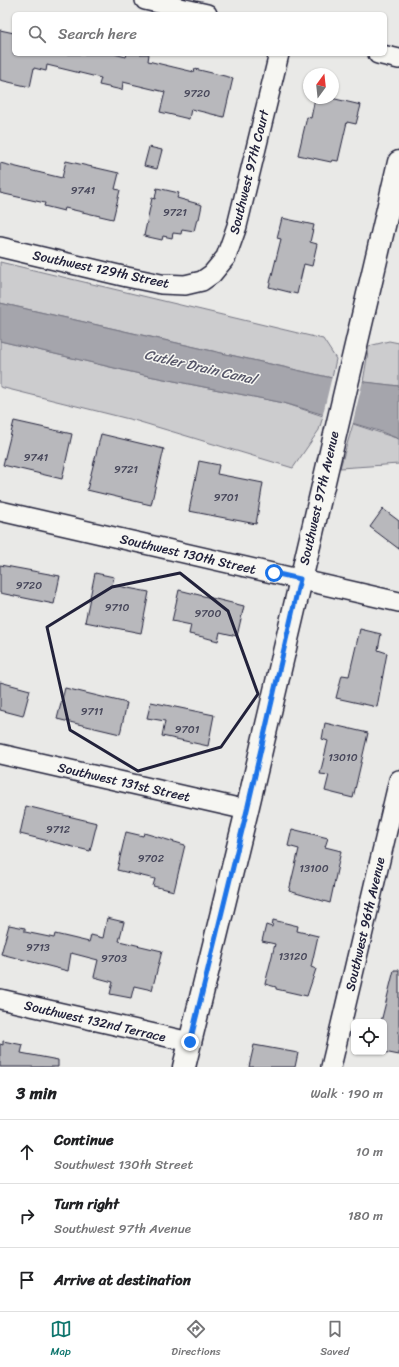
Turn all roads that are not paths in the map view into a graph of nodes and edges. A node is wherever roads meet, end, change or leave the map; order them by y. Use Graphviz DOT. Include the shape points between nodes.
graph roads {
  1 [pos="145,0"];
  2 [pos="198,12"];
  3 [pos="279,56"];
  4 [pos="386,56"];
  5 [pos="399,59"];
  6 [pos="399,162"];
  7 [pos="0,247"];
  8 [pos="202,281"];
  9 [pos="0,511"];
  10 [pos="300,579"];
  11 [pos="399,602"];
  12 [pos="0,754"];
  13 [pos="399,780"];
  14 [pos="247,810"];
  15 [pos="0,999"];
  16 [pos="190,1042"];
  17 [pos="184,1067"];
  18 [pos="331,1067"];
  1 -- 2 [label="street"];
  3 -- 8 [label="street, Southwest 97th Court" via="230,248 220,265"];
  4 -- 5 [label="street"];
  6 -- 10 [label="street, Southwest 97th Avenue"];
  7 -- 8 [label="street, Southwest 129th Street" via="143,281 175,285"];
  9 -- 10 [label="street, Southwest 130th Street"];
  10 -- 11 [label="street, Southwest 130th Street"];
  10 -- 14 [label="street, Southwest 97th Avenue"];
  12 -- 14 [label="street, Southwest 131st Street"];
  13 -- 18 [label="street, Southwest 96th Avenue"];
  14 -- 16 [label="street, Southwest 97th Avenue"];
  15 -- 16 [label="street, Southwest 132nd Terrace"];
  16 -- 17 [label="street, Southwest 97th Avenue"];
}
